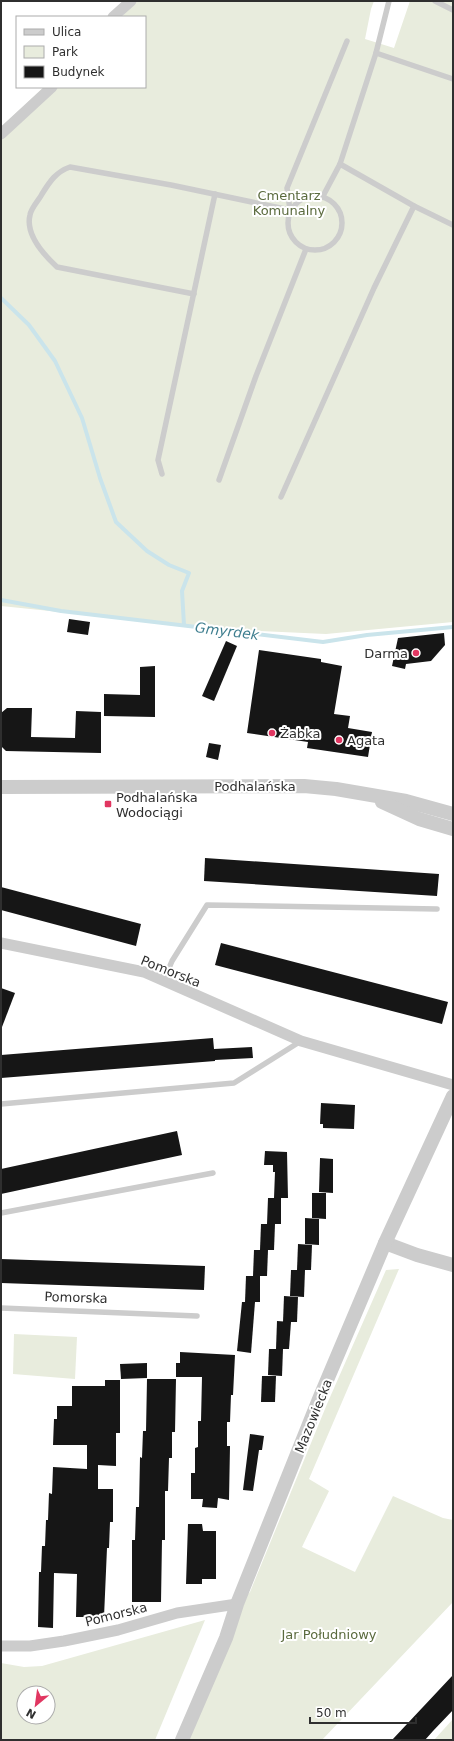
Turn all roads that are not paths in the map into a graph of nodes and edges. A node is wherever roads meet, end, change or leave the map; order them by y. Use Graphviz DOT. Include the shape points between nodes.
graph roads {
  1 [pos="131,1"];
  2 [pos="388,1"];
  3 [pos="435,1"];
  4 [pos="453,10"];
  5 [pos="114,16"];
  6 [pos="347,40"];
  7 [pos="376,53"];
  8 [pos="453,79"];
  9 [pos="51,88"];
  10 [pos="1,134"];
  11 [pos="340,164"];
  12 [pos="215,194"];
  13 [pos="322,196"];
  14 [pos="414,206"];
  15 [pos="290,210"];
  16 [pos="453,225"];
  17 [pos="306,249"];
  18 [pos="194,294"];
  19 [pos="162,474"];
  20 [pos="219,480"];
  21 [pos="281,497"];
  22 [pos="1,787"];
  23 [pos="365,794"];
  24 [pos="453,814"];
  25 [pos="453,829"];
  26 [pos="437,909"];
  27 [pos="1,943"];
  28 [pos="164,980"];
  29 [pos="301,1041"];
  30 [pos="453,1085"];
  31 [pos="453,1096"];
  32 [pos="1,1104"];
  33 [pos="213,1173"];
  34 [pos="1,1214"];
  35 [pos="385,1243"];
  36 [pos="453,1265"];
  37 [pos="1,1308"];
  38 [pos="197,1316"];
  39 [pos="237,1604"];
  40 [pos="1,1646"];
  41 [pos="182,1740"];
  1 -- 5 [label="street"];
  2 -- 7 [label="lane"];
  3 -- 4 [label="lane"];
  6 -- 15 [label="lane" via="287,188"];
  7 -- 8 [label="lane"];
  7 -- 11 [label="lane"];
  9 -- 10 [label="street"];
  11 -- 13 [label="lane"];
  11 -- 14 [label="lane"];
  12 -- 15 [label="lane"];
  12 -- 18 [label="lane"];
  12 -- 18 [label="lane" via="70,167 60,170 49,182 30,214 31,232 43,254 57,267"];
  13 -- 15 [label="lane" via="304,197"];
  13 -- 17 [label="lane" via="337,206 341,214 341,231 331,245 319,250"];
  14 -- 16 [label="lane"];
  14 -- 21 [label="lane" via="374,288"];
  15 -- 17 [label="lane" via="287,219 291,237"];
  17 -- 20 [label="lane" via="256,376"];
  18 -- 19 [label="lane" via="158,460"];
  22 -- 23 [label="street, Podhalańska" via="304,786"];
  23 -- 24 [label="street, Podhalańska" via="406,801"];
  23 -- 25 [label="street, Podhalańska" via="419,819"];
  26 -- 28 [label="lane" via="207,905 172,961"];
  27 -- 28 [label="street, Pomorska" via="144,972"];
  28 -- 29 [label="street, Pomorska"];
  29 -- 30 [label="street, Pomorska"];
  29 -- 32 [label="lane" via="234,1083"];
  31 -- 35 [label="street, Mazowiecka"];
  33 -- 34 [label="lane"];
  35 -- 36 [label="street"];
  35 -- 39 [label="street, Mazowiecka"];
  37 -- 38 [label="lane, Pomorska"];
  39 -- 40 [label="street, Pomorska" via="177,1613 118,1630 64,1641 30,1646"];
  39 -- 41 [label="street, Mazowiecka" via="226,1638"];
}
